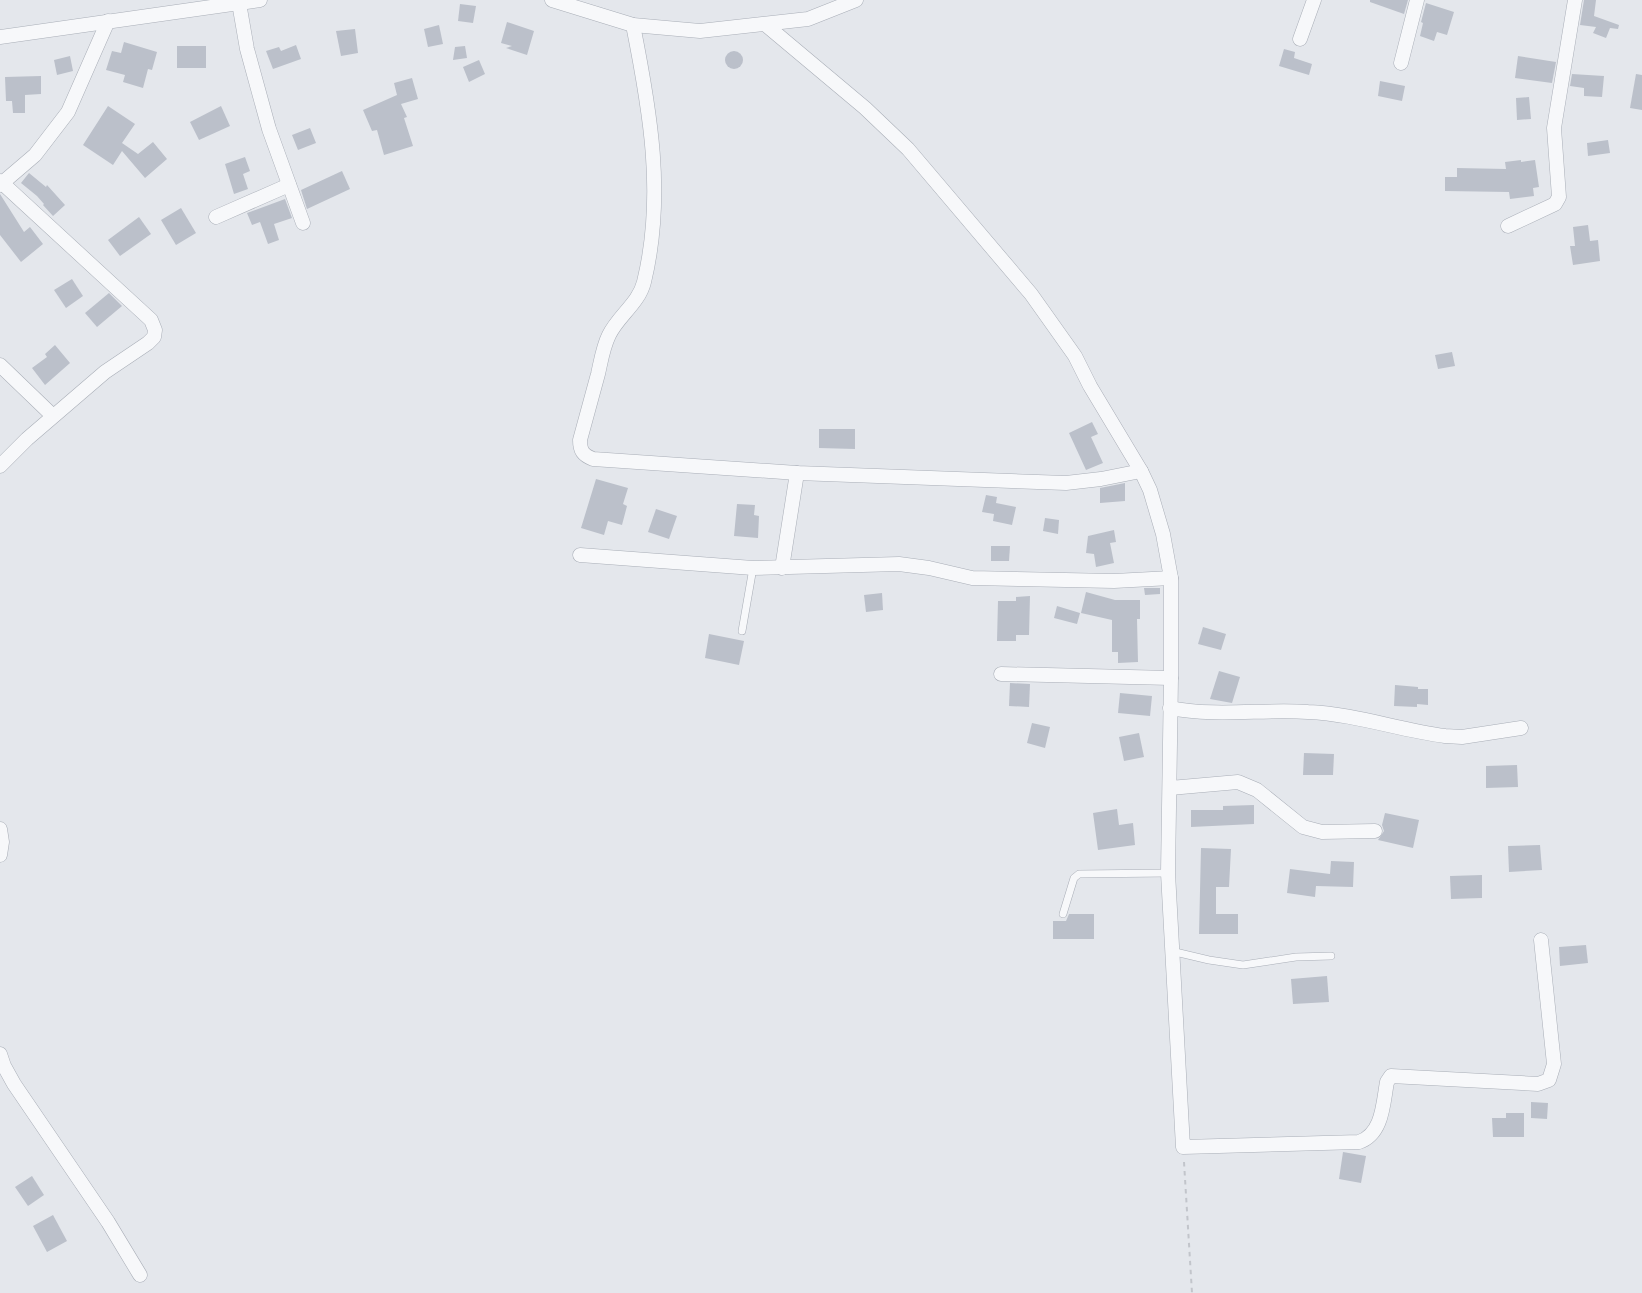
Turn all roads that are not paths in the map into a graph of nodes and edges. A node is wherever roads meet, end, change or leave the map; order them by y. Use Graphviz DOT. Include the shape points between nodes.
graph roads {
  1 [pos="260,0"];
  2 [pos="552,0"];
  3 [pos="856,0"];
  4 [pos="1314,0"];
  5 [pos="1417,0"];
  6 [pos="1575,0"];
  7 [pos="239,3"];
  8 [pos="108,21"];
  9 [pos="633,25"];
  10 [pos="766,25"];
  11 [pos="0,37"];
  12 [pos="1300,39"];
  13 [pos="1401,63"];
  14 [pos="1,183"];
  15 [pos="289,185"];
  16 [pos="216,217"];
  17 [pos="303,223"];
  18 [pos="1508,225"];
  19 [pos="0,365"];
  20 [pos="53,416"];
  21 [pos="0,466"];
  22 [pos="1141,471"];
  23 [pos="797,472"];
  24 [pos="580,555"];
  25 [pos="753,567"];
  26 [pos="782,568"];
  27 [pos="1171,578"];
  28 [pos="742,631"];
  29 [pos="1001,674"];
  30 [pos="1171,678"];
  31 [pos="1170,708"];
  32 [pos="1521,729"];
  33 [pos="1170,788"];
  34 [pos="0,829"];
  35 [pos="1375,831"];
  36 [pos="0,855"];
  37 [pos="1168,873"];
  38 [pos="1063,914"];
  39 [pos="1541,939"];
  40 [pos="1172,951"];
  41 [pos="1331,956"];
  42 [pos="0,1054"];
  43 [pos="140,1275"];
  1 -- 7 [label="street"];
  2 -- 9 [label="street"];
  3 -- 10 [label="street" via="808,19"];
  4 -- 12 [label="street"];
  5 -- 13 [label="street"];
  6 -- 18 [label="street" via="1554,128 1559,197 1554,204"];
  7 -- 8 [label="street"];
  7 -- 15 [label="street" via="256,86"];
  8 -- 11 [label="street"];
  8 -- 14 [label="street" via="68,112 35,155"];
  9 -- 10 [label="street" via="700,31"];
  9 -- 23 [label="street" via="652,138 655,188 651,239 642,289 613,327 605,345 580,440 582,452 593,459"];
  10 -- 22 [label="street" via="908,149 1023,285 1075,356"];
  14 -- 20 [label="street" via="152,320 155,330 154,338 105,372"];
  15 -- 16 [label="street"];
  15 -- 17 [label="street"];
  19 -- 20 [label="street"];
  20 -- 21 [label="street"];
  22 -- 23 [label="street" via="1066,483"];
  22 -- 27 [label="street" via="1157,511"];
  23 -- 26 [label="street"];
  24 -- 25 [label="street"];
  25 -- 26 [label="street"];
  25 -- 28 [label="lane"];
  26 -- 27 [label="street" via="899,564 972,578"];
  27 -- 30 [label="street"];
  29 -- 30 [label="street"];
  30 -- 31 [label="street"];
  31 -- 32 [label="street" via="1206,714 1332,714 1445,736"];
  31 -- 33 [label="street"];
  33 -- 35 [label="street" via="1238,782 1257,790 1303,827 1322,832"];
  33 -- 37 [label="street"];
  34 -- 36 [label="street"];
  37 -- 38 [label="lane" via="1079,874 1072,882"];
  37 -- 40 [label="street"];
  39 -- 40 [label="street" via="1554,1064 1549,1080 1538,1084 1391,1076 1376,1129 1359,1142 1183,1147"];
  40 -- 41 [label="lane" via="1243,965"];
  42 -- 43 [label="street" via="14,1084"];
}
